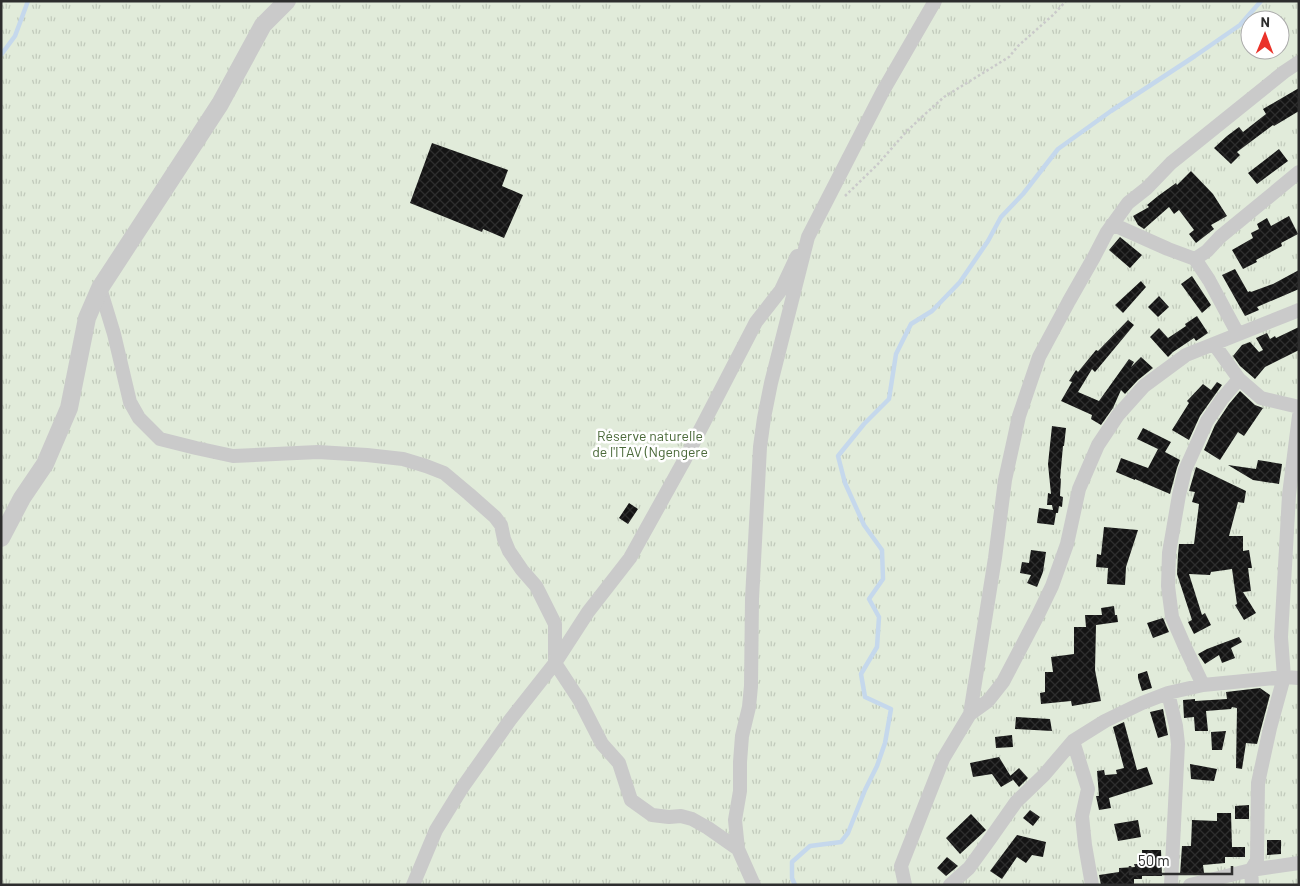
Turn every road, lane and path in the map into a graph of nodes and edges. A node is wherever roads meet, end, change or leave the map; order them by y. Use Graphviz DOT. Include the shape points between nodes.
graph roads {
  1 [pos="286,1"];
  2 [pos="935,1"];
  3 [pos="1066,1"];
  4 [pos="1299,62"];
  5 [pos="1299,172"];
  6 [pos="845,196"];
  7 [pos="1112,224"];
  8 [pos="808,237"];
  9 [pos="1195,259"];
  10 [pos="100,288"];
  11 [pos="1299,310"];
  12 [pos="1238,334"];
  13 [pos="1214,344"];
  14 [pos="1238,379"];
  15 [pos="1299,407"];
  16 [pos="1299,416"];
  17 [pos="1,538"];
  18 [pos="555,663"];
  19 [pos="1284,677"];
  20 [pos="1299,678"];
  21 [pos="1203,685"];
  22 [pos="1168,693"];
  23 [pos="970,714"];
  24 [pos="1073,741"];
  25 [pos="738,849"];
  26 [pos="1299,863"];
  27 [pos="1251,870"];
  28 [pos="414,883"];
  29 [pos="754,885"];
  30 [pos="905,885"];
  31 [pos="950,885"];
  32 [pos="1092,885"];
  33 [pos="1171,885"];
  34 [pos="1190,885"];
  35 [pos="1252,885"];
  1 -- 10 [label="street" via="262,25 220,104"];
  2 -- 8 [label="street" via="883,91"];
  3 -- 6 [label="path" via="1009,57 944,97"];
  4 -- 7 [label="street" via="1171,163 1128,202"];
  5 -- 9 [label="street"];
  7 -- 9 [label="street"];
  7 -- 23 [label="street" via="1039,357 1019,416 1004,480"];
  8 -- 18 [label="street" via="781,290 756,322 630,558 588,612"];
  8 -- 25 [label="street" via="771,383 760,446 751,686 742,736 740,791 735,820"];
  9 -- 12 [label="street"];
  10 -- 17 [label="street" via="87,318 68,408 45,464"];
  10 -- 18 [label="street" via="130,402 139,418 160,438 233,456 318,452 367,455 403,459 444,473 501,525 509,551 536,586 555,624"];
  11 -- 12 [label="street"];
  12 -- 13 [label="street"];
  13 -- 14 [label="street"];
  13 -- 23 [label="street" via="1186,355 1144,386 1118,415 1098,445 1079,489 1067,544 1052,586 1003,682 988,701"];
  14 -- 15 [label="street" via="1261,398"];
  14 -- 21 [label="street" via="1208,422 1185,470 1169,553 1168,586 1172,617"];
  16 -- 19 [label="street" via="1289,495 1281,637"];
  18 -- 25 [label="street" via="580,701 602,744 619,763 631,800 652,815 692,819"];
  18 -- 28 [label="street" via="462,788 436,830"];
  19 -- 20 [label="street"];
  19 -- 21 [label="street"];
  19 -- 27 [label="street" via="1258,783 1257,860"];
  21 -- 22 [label="street"];
  22 -- 24 [label="street" via="1106,721"];
  22 -- 33 [label="street" via="1178,744"];
  23 -- 30 [label="street" via="943,759 901,866"];
  24 -- 31 [label="street" via="1016,802 968,868"];
  24 -- 32 [label="street" via="1088,789 1082,816"];
  25 -- 29 [label="street"];
  26 -- 27 [label="street"];
  27 -- 34 [label="street"];
  27 -- 35 [label="street"];
}
